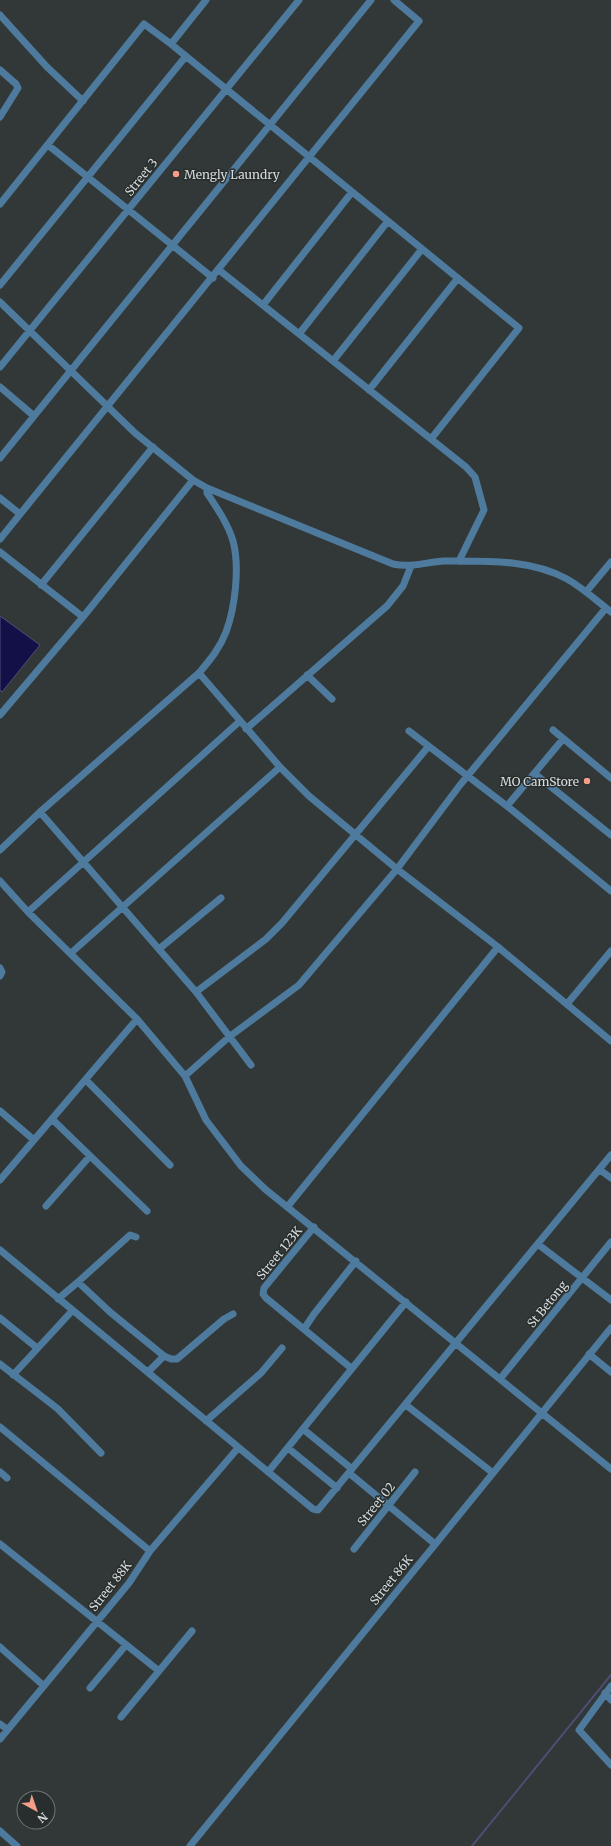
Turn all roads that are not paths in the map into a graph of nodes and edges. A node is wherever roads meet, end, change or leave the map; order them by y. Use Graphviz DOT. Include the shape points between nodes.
graph roads {
  1 [pos="206,0"];
  2 [pos="299,0"];
  3 [pos="371,0"];
  4 [pos="394,0"];
  5 [pos="0,15"];
  6 [pos="171,44"];
  7 [pos="186,56"];
  8 [pos="0,70"];
  9 [pos="226,89"];
  10 [pos="83,101"];
  11 [pos="0,117"];
  12 [pos="270,125"];
  13 [pos="48,145"];
  14 [pos="310,158"];
  15 [pos="87,177"];
  16 [pos="352,192"];
  17 [pos="0,204"];
  18 [pos="128,210"];
  19 [pos="388,221"];
  20 [pos="172,246"];
  21 [pos="422,249"];
  22 [pos="219,270"];
  23 [pos="212,278"];
  24 [pos="458,278"];
  25 [pos="0,285"];
  26 [pos="0,302"];
  27 [pos="263,305"];
  28 [pos="30,330"];
  29 [pos="300,334"];
  30 [pos="333,361"];
  31 [pos="0,367"];
  32 [pos="71,370"];
  33 [pos="0,387"];
  34 [pos="369,390"];
  35 [pos="108,407"];
  36 [pos="34,416"];
  37 [pos="431,439"];
  38 [pos="152,447"];
  39 [pos="0,458"];
  40 [pos="193,480"];
  41 [pos="207,488"];
  42 [pos="0,498"];
  43 [pos="20,514"];
  44 [pos="0,539"];
  45 [pos="0,552"];
  46 [pos="459,561"];
  47 [pos="611,562"];
  48 [pos="411,566"];
  49 [pos="41,584"];
  50 [pos="586,592"];
  51 [pos="608,610"];
  52 [pos="83,617"];
  53 [pos="199,673"];
  54 [pos="307,675"];
  55 [pos="332,699"];
  56 [pos="0,715"];
  57 [pos="240,721"];
  58 [pos="246,729"];
  59 [pos="553,730"];
  60 [pos="409,731"];
  61 [pos="563,739"];
  62 [pos="428,746"];
  63 [pos="280,767"];
  64 [pos="535,774"];
  65 [pos="467,776"];
  66 [pos="611,778"];
  67 [pos="507,806"];
  68 [pos="40,812"];
  69 [pos="356,834"];
  70 [pos="611,835"];
  71 [pos="0,850"];
  72 [pos="84,861"];
  73 [pos="397,869"];
  74 [pos="0,881"];
  75 [pos="611,891"];
  76 [pos="221,898"];
  77 [pos="123,908"];
  78 [pos="28,912"];
  79 [pos="498,947"];
  80 [pos="159,949"];
  81 [pos="611,950"];
  82 [pos="71,953"];
  83 [pos="0,968"];
  84 [pos="0,976"];
  85 [pos="196,992"];
  86 [pos="567,1004"];
  87 [pos="137,1019"];
  88 [pos="229,1037"];
  89 [pos="611,1041"];
  90 [pos="251,1065"];
  91 [pos="185,1076"];
  92 [pos="86,1080"];
  93 [pos="0,1111"];
  94 [pos="52,1119"];
  95 [pos="34,1140"];
  96 [pos="611,1155"];
  97 [pos="90,1156"];
  98 [pos="170,1165"];
  99 [pos="600,1170"];
  100 [pos="611,1178"];
  101 [pos="0,1180"];
  102 [pos="46,1206"];
  103 [pos="288,1206"];
  104 [pos="148,1212"];
  105 [pos="314,1227"];
  106 [pos="136,1237"];
  107 [pos="611,1242"];
  108 [pos="539,1245"];
  109 [pos="0,1250"];
  110 [pos="356,1261"];
  111 [pos="582,1277"];
  112 [pos="78,1282"];
  113 [pos="58,1299"];
  114 [pos="611,1300"];
  115 [pos="406,1302"];
  116 [pos="72,1311"];
  117 [pos="233,1314"];
  118 [pos="0,1318"];
  119 [pos="611,1328"];
  120 [pos="304,1329"];
  121 [pos="456,1344"];
  122 [pos="37,1348"];
  123 [pos="282,1348"];
  124 [pos="589,1354"];
  125 [pos="164,1356"];
  126 [pos="0,1364"];
  127 [pos="351,1368"];
  128 [pos="148,1372"];
  129 [pos="611,1372"];
  130 [pos="13,1376"];
  131 [pos="500,1379"];
  132 [pos="406,1404"];
  133 [pos="542,1412"];
  134 [pos="206,1421"];
  135 [pos="0,1427"];
  136 [pos="303,1429"];
  137 [pos="238,1448"];
  138 [pos="288,1448"];
  139 [pos="102,1453"];
  140 [pos="611,1469"];
  141 [pos="351,1471"];
  142 [pos="0,1472"];
  143 [pos="268,1472"];
  144 [pos="415,1472"];
  145 [pos="493,1473"];
  146 [pos="7,1478"];
  147 [pos="337,1488"];
  148 [pos="389,1506"];
  149 [pos="0,1544"];
  150 [pos="435,1544"];
  151 [pos="354,1549"];
  152 [pos="150,1551"];
  153 [pos="97,1622"];
  154 [pos="192,1630"];
  155 [pos="126,1645"];
  156 [pos="0,1647"];
  157 [pos="159,1671"];
  158 [pos="44,1686"];
  159 [pos="611,1686"];
  160 [pos="90,1688"];
  161 [pos="606,1693"];
  162 [pos="611,1700"];
  163 [pos="121,1717"];
  164 [pos="0,1724"];
  165 [pos="7,1729"];
  166 [pos="0,1739"];
  167 [pos="611,1765"];
  168 [pos="0,1831"];
  169 [pos="17,1846"];
  170 [pos="190,1846"];
  1 -- 6 [label="street"];
  2 -- 9 [label="street, Street 3"];
  3 -- 12 [label="street"];
  4 -- 14 [label="street" via="419,21"];
  5 -- 10 [label="street" via="47,67"];
  6 -- 7 [label="street"];
  6 -- 10 [label="street" via="144,24"];
  7 -- 9 [label="street"];
  7 -- 15 [label="street"];
  8 -- 11 [label="street" via="18,88"];
  9 -- 12 [label="street"];
  9 -- 18 [label="street, Street 3"];
  10 -- 13 [label="street"];
  12 -- 14 [label="street"];
  12 -- 20 [label="street"];
  13 -- 15 [label="street"];
  13 -- 17 [label="street"];
  14 -- 16 [label="street"];
  14 -- 22 [label="street"];
  15 -- 18 [label="street"];
  15 -- 25 [label="street"];
  16 -- 19 [label="street"];
  16 -- 27 [label="street"];
  18 -- 20 [label="street"];
  18 -- 28 [label="street, Street 3"];
  19 -- 21 [label="street"];
  19 -- 29 [label="street"];
  20 -- 23 [label="street"];
  20 -- 32 [label="street"];
  21 -- 24 [label="street"];
  21 -- 30 [label="street"];
  22 -- 23 [label="street"];
  22 -- 27 [label="street"];
  23 -- 35 [label="street"];
  24 -- 34 [label="street"];
  24 -- 37 [label="street" via="519,328"];
  26 -- 28 [label="street"];
  27 -- 29 [label="street"];
  28 -- 31 [label="street, Street 3"];
  28 -- 32 [label="street"];
  29 -- 30 [label="street"];
  30 -- 34 [label="street"];
  32 -- 35 [label="street"];
  32 -- 36 [label="street"];
  33 -- 36 [label="street"];
  34 -- 37 [label="street"];
  35 -- 38 [label="street"];
  35 -- 43 [label="street"];
  36 -- 39 [label="street"];
  37 -- 46 [label="street" via="475,477 484,510"];
  38 -- 40 [label="street"];
  38 -- 49 [label="street"];
  40 -- 41 [label="street"];
  40 -- 52 [label="street"];
  41 -- 48 [label="street" via="393,564"];
  41 -- 53 [label="street" via="207,493 223,517 233,543 236,577 233,605 226,632 213,657"];
  42 -- 43 [label="street"];
  43 -- 44 [label="street"];
  45 -- 49 [label="street"];
  46 -- 48 [label="street"];
  46 -- 50 [label="street" via="537,566 567,579"];
  47 -- 50 [label="street"];
  48 -- 54 [label="street" via="403,586 387,606"];
  49 -- 52 [label="street"];
  50 -- 51 [label="street"];
  51 -- 65 [label="street"];
  52 -- 56 [label="street"];
  53 -- 57 [label="street"];
  53 -- 68 [label="street"];
  54 -- 55 [label="street"];
  54 -- 58 [label="street"];
  57 -- 58 [label="street"];
  57 -- 72 [label="street"];
  58 -- 63 [label="street"];
  59 -- 61 [label="street"];
  60 -- 62 [label="street"];
  61 -- 64 [label="street"];
  61 -- 66 [label="street"];
  62 -- 65 [label="street"];
  62 -- 69 [label="street"];
  63 -- 69 [label="street" via="309,796"];
  63 -- 77 [label="street"];
  64 -- 67 [label="street"];
  64 -- 70 [label="street"];
  65 -- 67 [label="street"];
  65 -- 73 [label="street"];
  67 -- 75 [label="street"];
  68 -- 71 [label="street"];
  68 -- 72 [label="street"];
  69 -- 73 [label="street"];
  69 -- 85 [label="street" via="266,939"];
  72 -- 77 [label="street"];
  72 -- 78 [label="street"];
  73 -- 79 [label="street"];
  73 -- 88 [label="street" via="299,985"];
  74 -- 78 [label="street"];
  76 -- 80 [label="street"];
  77 -- 80 [label="street"];
  77 -- 82 [label="street"];
  78 -- 82 [label="street"];
  79 -- 86 [label="street"];
  79 -- 103 [label="street"];
  80 -- 85 [label="street"];
  81 -- 86 [label="street"];
  82 -- 87 [label="street"];
  83 -- 84 [label="street"];
  85 -- 88 [label="street"];
  86 -- 89 [label="street"];
  87 -- 91 [label="street"];
  87 -- 92 [label="street"];
  88 -- 90 [label="street"];
  88 -- 91 [label="street"];
  91 -- 103 [label="street" via="206,1120 241,1166"];
  92 -- 94 [label="street"];
  92 -- 98 [label="street"];
  93 -- 95 [label="street"];
  94 -- 95 [label="street"];
  94 -- 97 [label="street"];
  95 -- 101 [label="street"];
  96 -- 99 [label="street"];
  97 -- 102 [label="street"];
  97 -- 104 [label="street"];
  99 -- 100 [label="street"];
  99 -- 108 [label="street"];
  103 -- 105 [label="street"];
  105 -- 110 [label="street"];
  105 -- 120 [label="street, Street 123K" via="264,1288 266,1298"];
  106 -- 112 [label="street" via="130,1235"];
  107 -- 111 [label="street, St Betong"];
  108 -- 111 [label="street"];
  108 -- 121 [label="street"];
  109 -- 113 [label="street"];
  110 -- 115 [label="street"];
  110 -- 120 [label="street"];
  111 -- 114 [label="street"];
  111 -- 131 [label="street, St Betong"];
  112 -- 113 [label="street"];
  112 -- 125 [label="street"];
  113 -- 116 [label="street"];
  115 -- 121 [label="street"];
  115 -- 127 [label="street"];
  116 -- 122 [label="street"];
  116 -- 128 [label="street"];
  117 -- 125 [label="street" via="177,1359"];
  118 -- 122 [label="street"];
  119 -- 124 [label="street, Street 86K"];
  120 -- 127 [label="street"];
  121 -- 131 [label="street"];
  121 -- 132 [label="street"];
  122 -- 130 [label="street"];
  123 -- 134 [label="street" via="262,1374"];
  124 -- 129 [label="street"];
  124 -- 133 [label="street, Street 86K"];
  125 -- 128 [label="street"];
  126 -- 130 [label="street"];
  127 -- 136 [label="street"];
  128 -- 134 [label="street"];
  130 -- 139 [label="street" via="58,1409"];
  131 -- 133 [label="street"];
  132 -- 141 [label="street"];
  132 -- 145 [label="street"];
  133 -- 140 [label="street"];
  133 -- 145 [label="street, Street 86K"];
  134 -- 137 [label="street"];
  135 -- 152 [label="street"];
  136 -- 138 [label="street"];
  136 -- 141 [label="street"];
  137 -- 143 [label="street"];
  137 -- 152 [label="street, Street 88K"];
  138 -- 143 [label="street"];
  138 -- 147 [label="street"];
  141 -- 147 [label="street"];
  141 -- 148 [label="street"];
  142 -- 146 [label="street"];
  143 -- 147 [label="street" via="313,1510 318,1510"];
  144 -- 148 [label="street, Street 02"];
  145 -- 150 [label="street, Street 86K"];
  148 -- 150 [label="street"];
  148 -- 151 [label="street, Street 02"];
  149 -- 153 [label="street"];
  150 -- 170 [label="street, Street 86K"];
  152 -- 153 [label="street, Street 88K"];
  153 -- 155 [label="street"];
  153 -- 158 [label="street, Street 88K"];
  154 -- 157 [label="street"];
  155 -- 157 [label="street"];
  155 -- 160 [label="street"];
  156 -- 158 [label="street"];
  157 -- 163 [label="street"];
  158 -- 165 [label="street, Street 88K"];
  159 -- 161 [label="street"];
  161 -- 162 [label="street"];
  161 -- 167 [label="street" via="579,1730"];
  164 -- 165 [label="street"];
  165 -- 166 [label="street, Street 88K"];
  168 -- 169 [label="street"];
}
